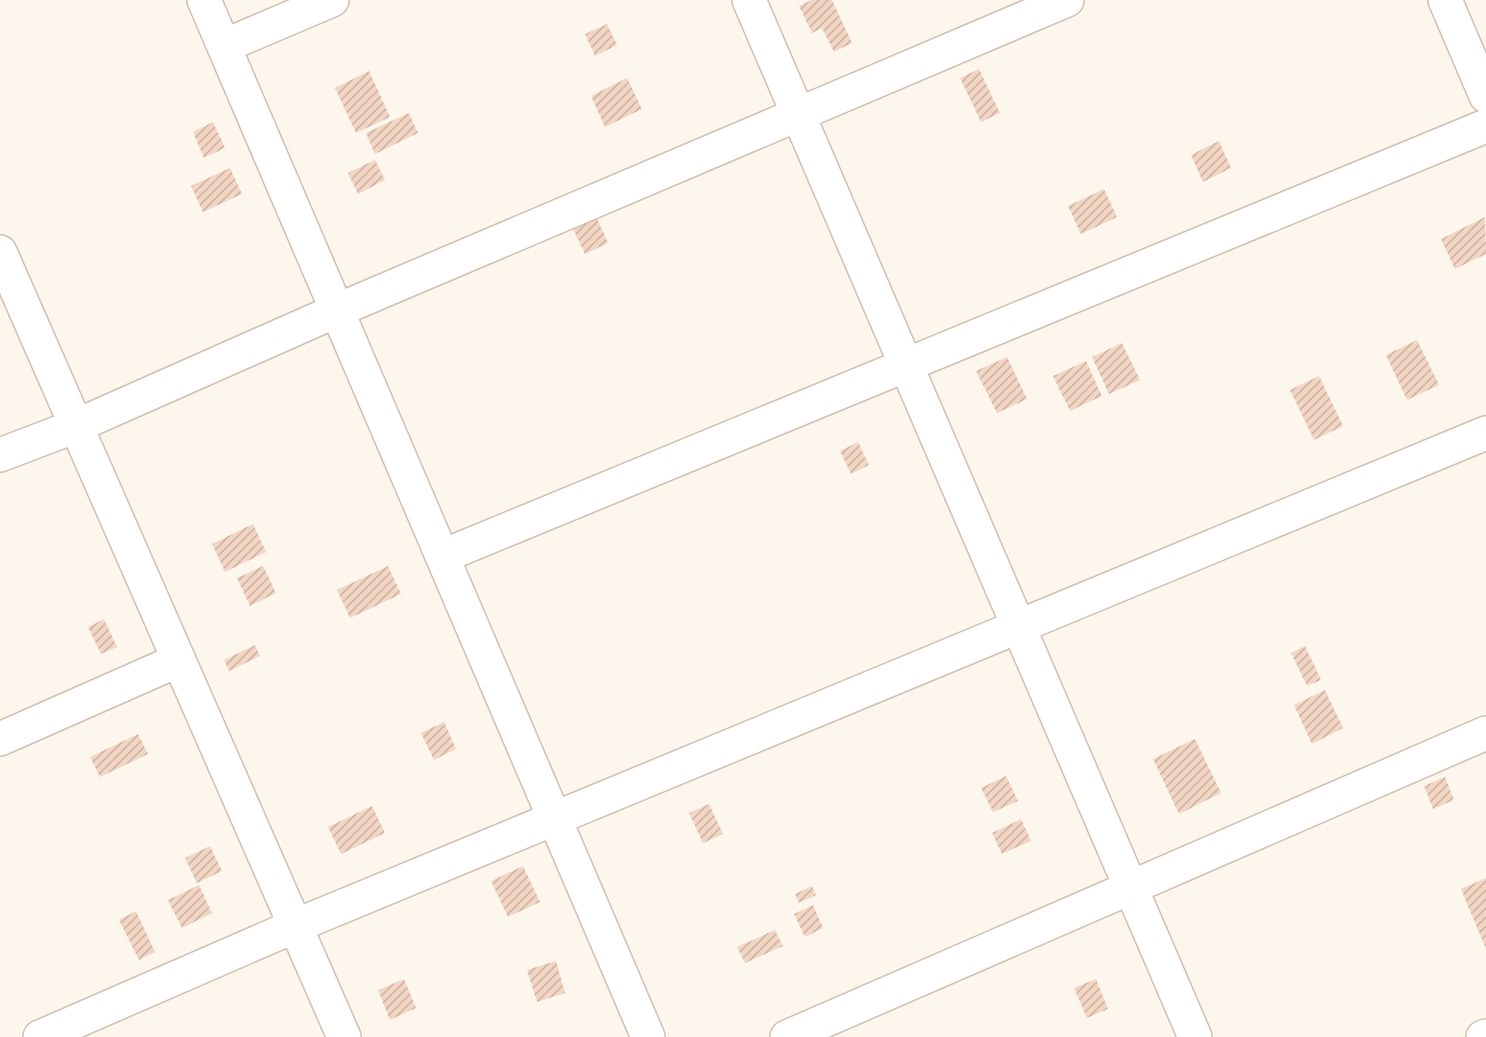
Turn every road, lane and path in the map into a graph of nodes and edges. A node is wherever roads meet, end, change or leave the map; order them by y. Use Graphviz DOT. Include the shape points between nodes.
graph roads {
  1 [pos="204,0"];
  2 [pos="332,0"];
  3 [pos="749,0"];
  4 [pos="1067,0"];
  5 [pos="1445,0"];
  6 [pos="224,46"];
  7 [pos="1486,96"];
  8 [pos="798,114"];
  9 [pos="1486,126"];
  10 [pos="0,252"];
  11 [pos="338,310"];
  12 [pos="906,366"];
  13 [pos="76,426"];
  14 [pos="1486,433"];
  15 [pos="0,455"];
  16 [pos="443,556"];
  17 [pos="1018,627"];
  18 [pos="179,660"];
  19 [pos="1486,733"];
  20 [pos="0,739"];
  21 [pos="555,819"];
  22 [pos="1130,888"];
  23 [pos="295,926"];
  24 [pos="40,1037"];
  25 [pos="344,1037"];
  26 [pos="648,1037"];
  27 [pos="787,1037"];
  28 [pos="1195,1037"];
  1 -- 6 [label="street"];
  2 -- 6 [label="street"];
  3 -- 8 [label="street"];
  4 -- 8 [label="street"];
  5 -- 7 [label="street"];
  6 -- 11 [label="street"];
  8 -- 11 [label="street"];
  8 -- 12 [label="street"];
  9 -- 12 [label="street"];
  10 -- 13 [label="street"];
  11 -- 13 [label="street"];
  11 -- 16 [label="street"];
  12 -- 16 [label="street"];
  12 -- 17 [label="street"];
  13 -- 15 [label="street"];
  13 -- 18 [label="street"];
  14 -- 17 [label="street"];
  16 -- 21 [label="street"];
  17 -- 21 [label="street"];
  17 -- 22 [label="street"];
  18 -- 20 [label="street"];
  18 -- 23 [label="street"];
  19 -- 22 [label="street"];
  21 -- 23 [label="street"];
  21 -- 26 [label="street"];
  22 -- 27 [label="street"];
  22 -- 28 [label="street"];
  23 -- 24 [label="street"];
  23 -- 25 [label="street"];
}
